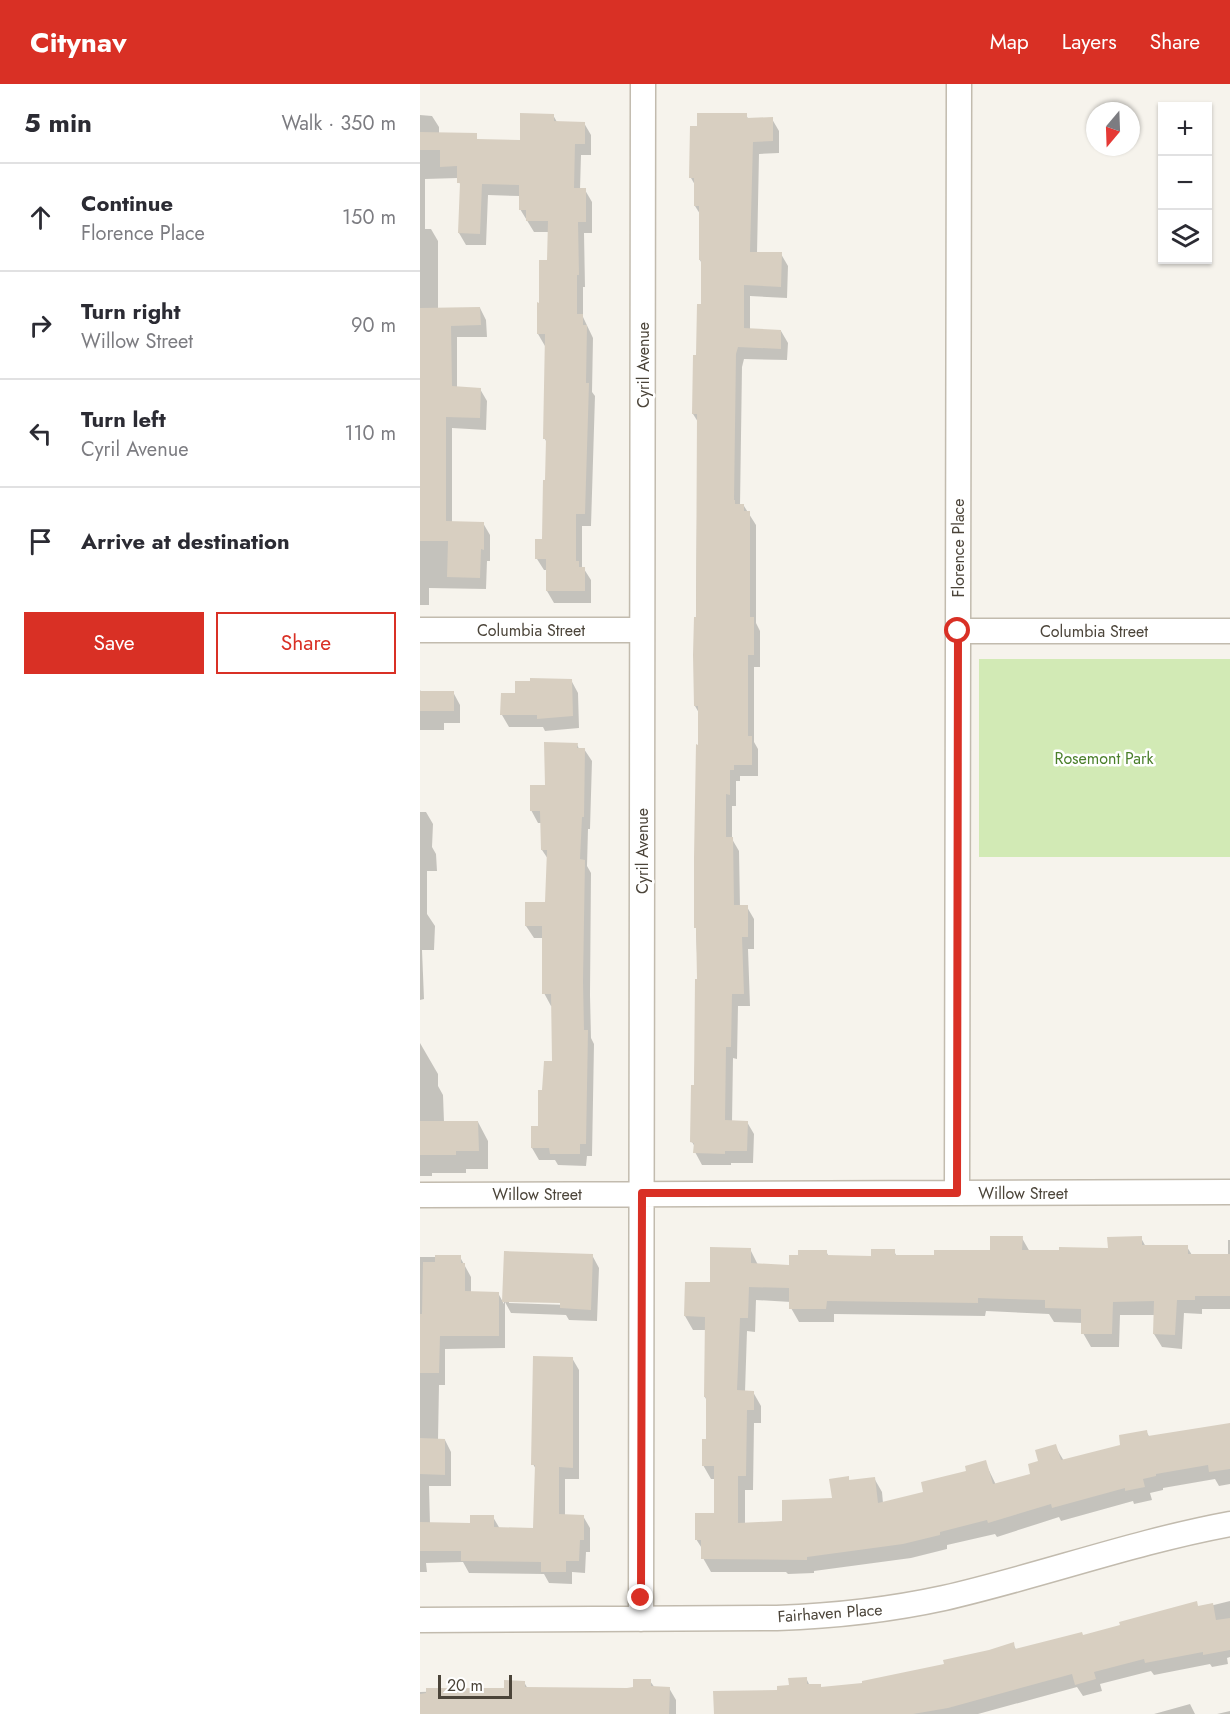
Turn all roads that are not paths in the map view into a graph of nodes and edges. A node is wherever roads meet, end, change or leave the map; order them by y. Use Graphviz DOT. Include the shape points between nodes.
graph roads {
  1 [pos="643,84"];
  2 [pos="959,84"];
  3 [pos="420,630"];
  4 [pos="642,630"];
  5 [pos="958,631"];
  6 [pos="1230,631"];
  7 [pos="1230,1192"];
  8 [pos="642,1193"];
  9 [pos="957,1193"];
  10 [pos="420,1195"];
  11 [pos="1230,1524"];
  12 [pos="641,1619"];
  13 [pos="420,1620"];
  1 -- 4 [label="street, Cyril Avenue"];
  2 -- 5 [label="street, Florence Place"];
  3 -- 4 [label="street, Columbia Street"];
  4 -- 8 [label="street, Cyril Avenue"];
  5 -- 6 [label="street, Columbia Street"];
  5 -- 9 [label="street, Florence Place"];
  7 -- 9 [label="street, Willow Street"];
  8 -- 9 [label="street, Willow Street"];
  8 -- 10 [label="street, Willow Street"];
  8 -- 12 [label="street, Cyril Avenue"];
  11 -- 12 [label="street, Fairhaven Place" via="1129,1546 955,1595 888,1609 834,1616"];
  12 -- 13 [label="street, Fairhaven Place"];
}
